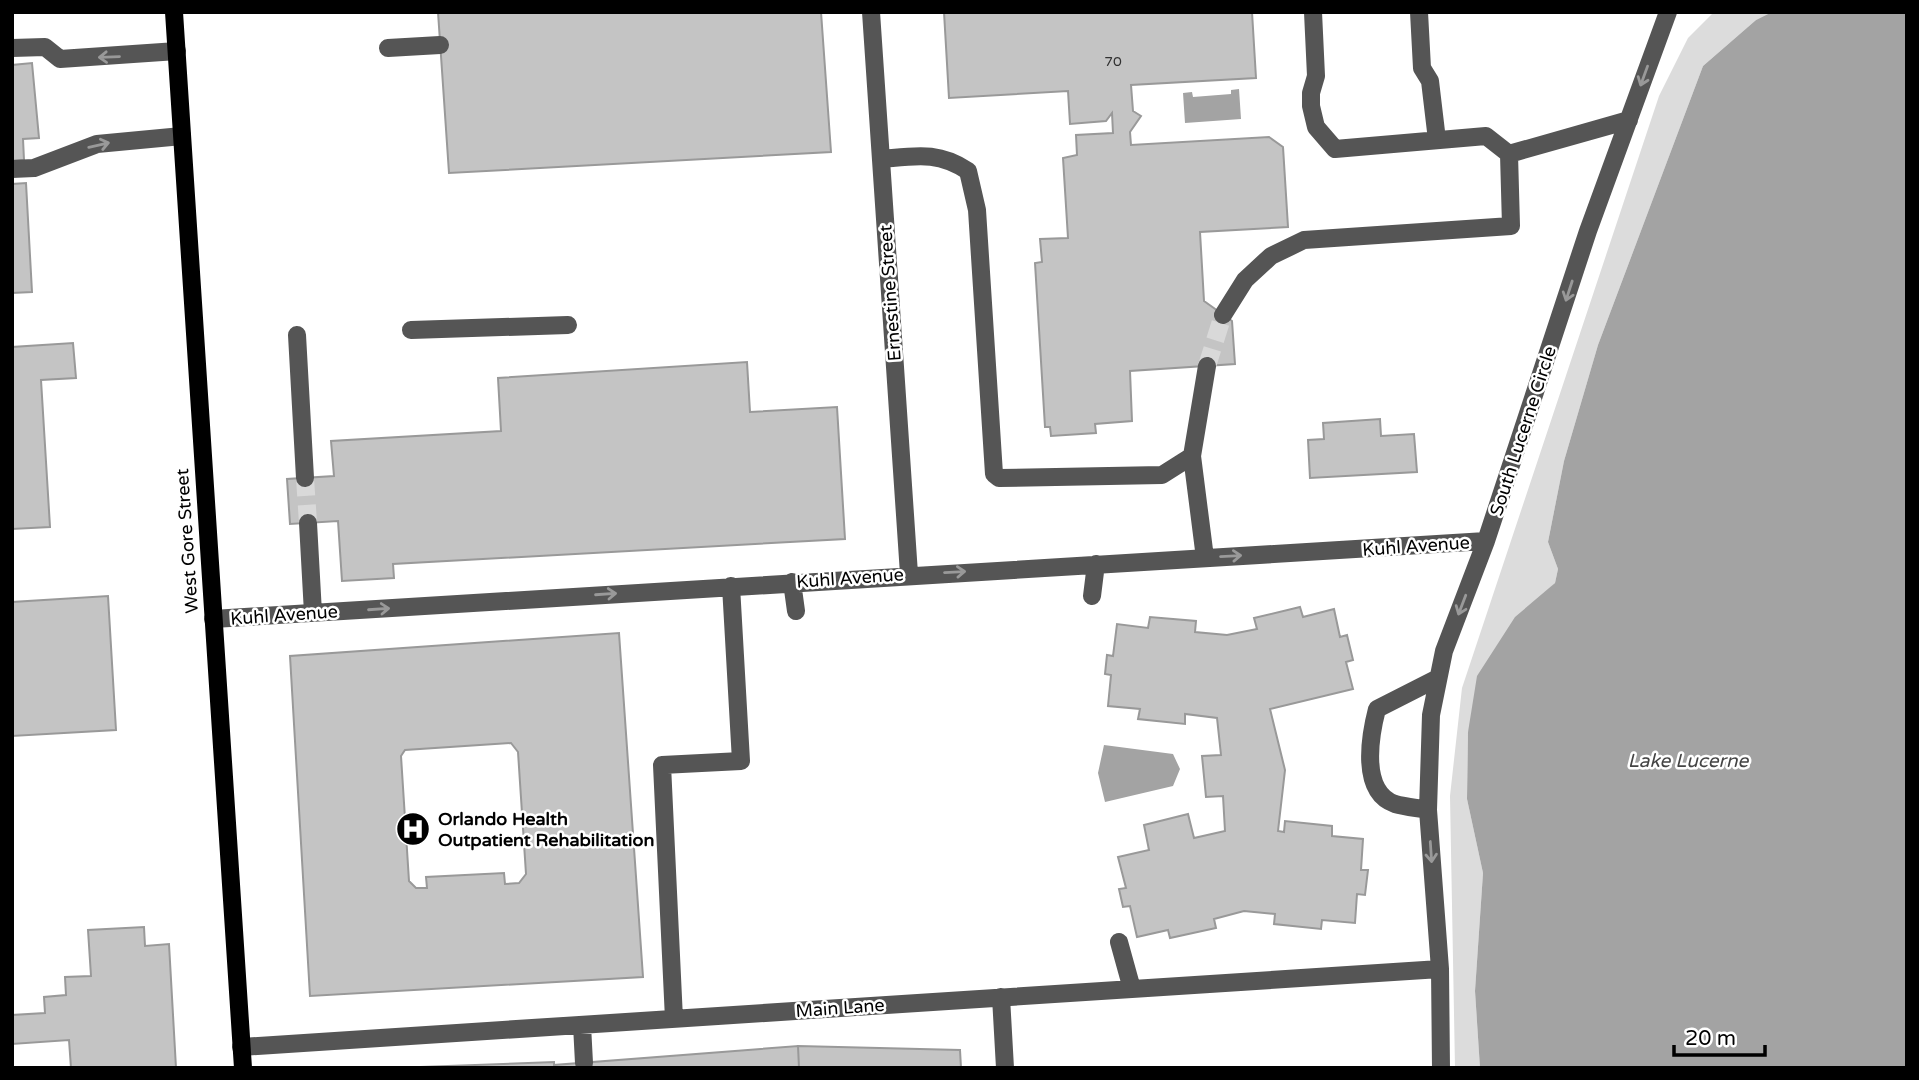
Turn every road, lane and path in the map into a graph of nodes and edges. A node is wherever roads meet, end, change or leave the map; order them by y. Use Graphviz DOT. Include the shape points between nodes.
graph roads {
  1 [pos="174,12"];
  2 [pos="871,12"];
  3 [pos="1313,12"];
  4 [pos="1419,12"];
  5 [pos="1668,12"];
  6 [pos="440,45"];
  7 [pos="12,48"];
  8 [pos="388,48"];
  9 [pos="177,51"];
  10 [pos="1629,120"];
  11 [pos="182,136"];
  12 [pos="1437,140"];
  13 [pos="1509,154"];
  14 [pos="881,159"];
  15 [pos="12,169"];
  16 [pos="1223,315"];
  17 [pos="568,324"];
  18 [pos="411,330"];
  19 [pos="297,335"];
  20 [pos="1207,366"];
  21 [pos="1192,456"];
  22 [pos="305,478"];
  23 [pos="308,523"];
  24 [pos="1486,541"];
  25 [pos="1205,558"];
  26 [pos="1096,564"];
  27 [pos="909,575"];
  28 [pos="793,582"];
  29 [pos="731,586"];
  30 [pos="1092,596"];
  31 [pos="796,611"];
  32 [pos="313,613"];
  33 [pos="213,619"];
  34 [pos="1438,678"];
  35 [pos="1428,810"];
  36 [pos="1119,943"];
  37 [pos="1440,968"];
  38 [pos="1132,989"];
  39 [pos="1001,997"];
  40 [pos="674,1019"];
  41 [pos="582,1025"];
  42 [pos="241,1047"];
  43 [pos="584,1063"];
  44 [pos="243,1068"];
  45 [pos="1005,1068"];
  46 [pos="1441,1068"];
  1 -- 9 [label="main road, West Gore Street"];
  2 -- 14 [label="street, Ernestine Street"];
  3 -- 12 [label="street" via="1317,76 1311,106 1316,127 1335,149"];
  4 -- 12 [label="street" via="1422,68 1430,81"];
  5 -- 10 [label="street, South Lucerne Circle, one-way"];
  6 -- 8 [label="street"];
  9 -- 7 [label="street, one-way" via="60,59 45,47"];
  9 -- 11 [label="main road, West Gore Street"];
  10 -- 13 [label="street"];
  10 -- 24 [label="street, South Lucerne Circle, one-way"];
  15 -- 11 [label="street, one-way" via="34,168 97,144"];
  11 -- 33 [label="main road, West Gore Street"];
  12 -- 13 [label="street" via="1486,136"];
  13 -- 16 [label="street" via="1511,226 1304,240 1271,256 1245,280"];
  14 -- 21 [label="street" via="931,156 950,159 968,172 977,210 993,474 999,478 1162,475"];
  14 -- 27 [label="street, Ernestine Street"];
  17 -- 18 [label="street"];
  19 -- 22 [label="street"];
  20 -- 21 [label="street"];
  21 -- 25 [label="street"];
  23 -- 32 [label="street"];
  25 -- 24 [label="street, Kuhl Avenue, one-way"];
  24 -- 34 [label="street, South Lucerne Circle, one-way"];
  25 -- 26 [label="street, Kuhl Avenue"];
  27 -- 26 [label="street, Kuhl Avenue, one-way"];
  26 -- 30 [label="street"];
  27 -- 28 [label="street, Kuhl Avenue"];
  28 -- 29 [label="street, Kuhl Avenue"];
  28 -- 31 [label="street"];
  32 -- 29 [label="street, Kuhl Avenue, one-way"];
  29 -- 40 [label="street" via="741,761 662,765"];
  32 -- 33 [label="street, Kuhl Avenue"];
  33 -- 42 [label="main road, West Gore Street"];
  34 -- 35 [label="street, South Lucerne Circle" via="1431,715"];
  34 -- 35 [label="street" via="1377,709 1369,740 1374,784 1392,803"];
  35 -- 37 [label="street, South Lucerne Circle, one-way"];
  36 -- 38 [label="street"];
  37 -- 38 [label="street, Main Lane"];
  37 -- 46 [label="street, South Lucerne Circle"];
  38 -- 39 [label="street, Main Lane"];
  39 -- 40 [label="street, Main Lane"];
  39 -- 45 [label="street"];
  40 -- 41 [label="street, Main Lane"];
  41 -- 42 [label="street, Main Lane"];
  41 -- 43 [label="street"];
  42 -- 44 [label="main road, West Gore Street"];
}
